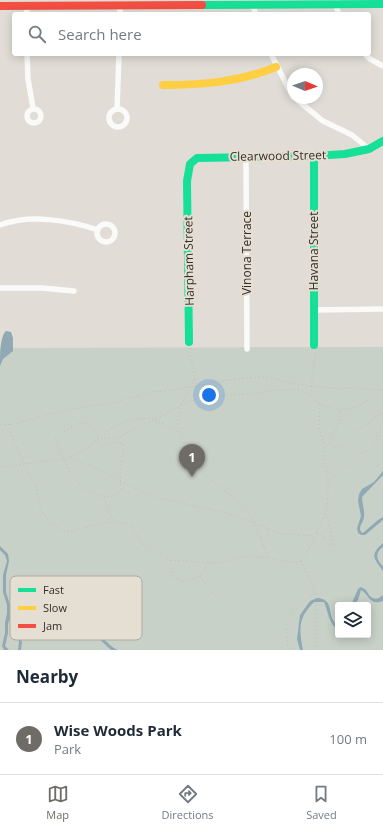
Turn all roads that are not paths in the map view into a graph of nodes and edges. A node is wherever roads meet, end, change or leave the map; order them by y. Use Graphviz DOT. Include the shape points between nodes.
graph roads {
  1 [pos="158,2"];
  2 [pos="336,2"];
  3 [pos="252,4"];
  4 [pos="383,4"];
  5 [pos="120,5"];
  6 [pos="0,6"];
  7 [pos="27,10"];
  8 [pos="120,12"];
  9 [pos="255,12"];
  10 [pos="338,12"];
  11 [pos="28,56"];
  12 [pos="119,56"];
  13 [pos="272,56"];
  14 [pos="367,56"];
  15 [pos="383,66"];
  16 [pos="276,67"];
  17 [pos="163,85"];
  18 [pos="287,85"];
  19 [pos="302,104"];
  20 [pos="33,108"];
  21 [pos="117,109"];
  22 [pos="383,141"];
  23 [pos="369,149"];
  24 [pos="314,156"];
  25 [pos="246,157"];
  26 [pos="188,181"];
  27 [pos="0,225"];
  28 [pos="98,230"];
  29 [pos="0,288"];
  30 [pos="74,291"];
  31 [pos="383,309"];
  32 [pos="314,310"];
  33 [pos="189,342"];
  34 [pos="314,346"];
  35 [pos="247,349"];
  1 -- 3 [label="street"];
  1 -- 5 [label="street"];
  2 -- 3 [label="street"];
  2 -- 4 [label="street"];
  2 -- 10 [label="street"];
  3 -- 9 [label="street"];
  5 -- 7 [label="street"];
  5 -- 8 [label="street"];
  6 -- 7 [label="street"];
  11 -- 20 [label="street" via="28,79"];
  12 -- 21 [label="street"];
  13 -- 16 [label="street"];
  14 -- 15 [label="street"];
  16 -- 17 [label="street" via="225,82"];
  16 -- 18 [label="street"];
  19 -- 23 [label="street" via="323,121 352,135"];
  22 -- 23 [label="street, Clearwood Street"];
  23 -- 24 [label="street, Clearwood Street"];
  24 -- 25 [label="street, Clearwood Street"];
  24 -- 32 [label="street, Havana Street"];
  25 -- 26 [label="street, Clearwood Street" via="197,158 190,164"];
  25 -- 35 [label="street, Vinona Terrace"];
  26 -- 33 [label="street, Harpham Street"];
  27 -- 28 [label="street" via="31,219 56,220"];
  29 -- 30 [label="street"];
  31 -- 32 [label="street"];
  32 -- 34 [label="street, Havana Street"];
}
